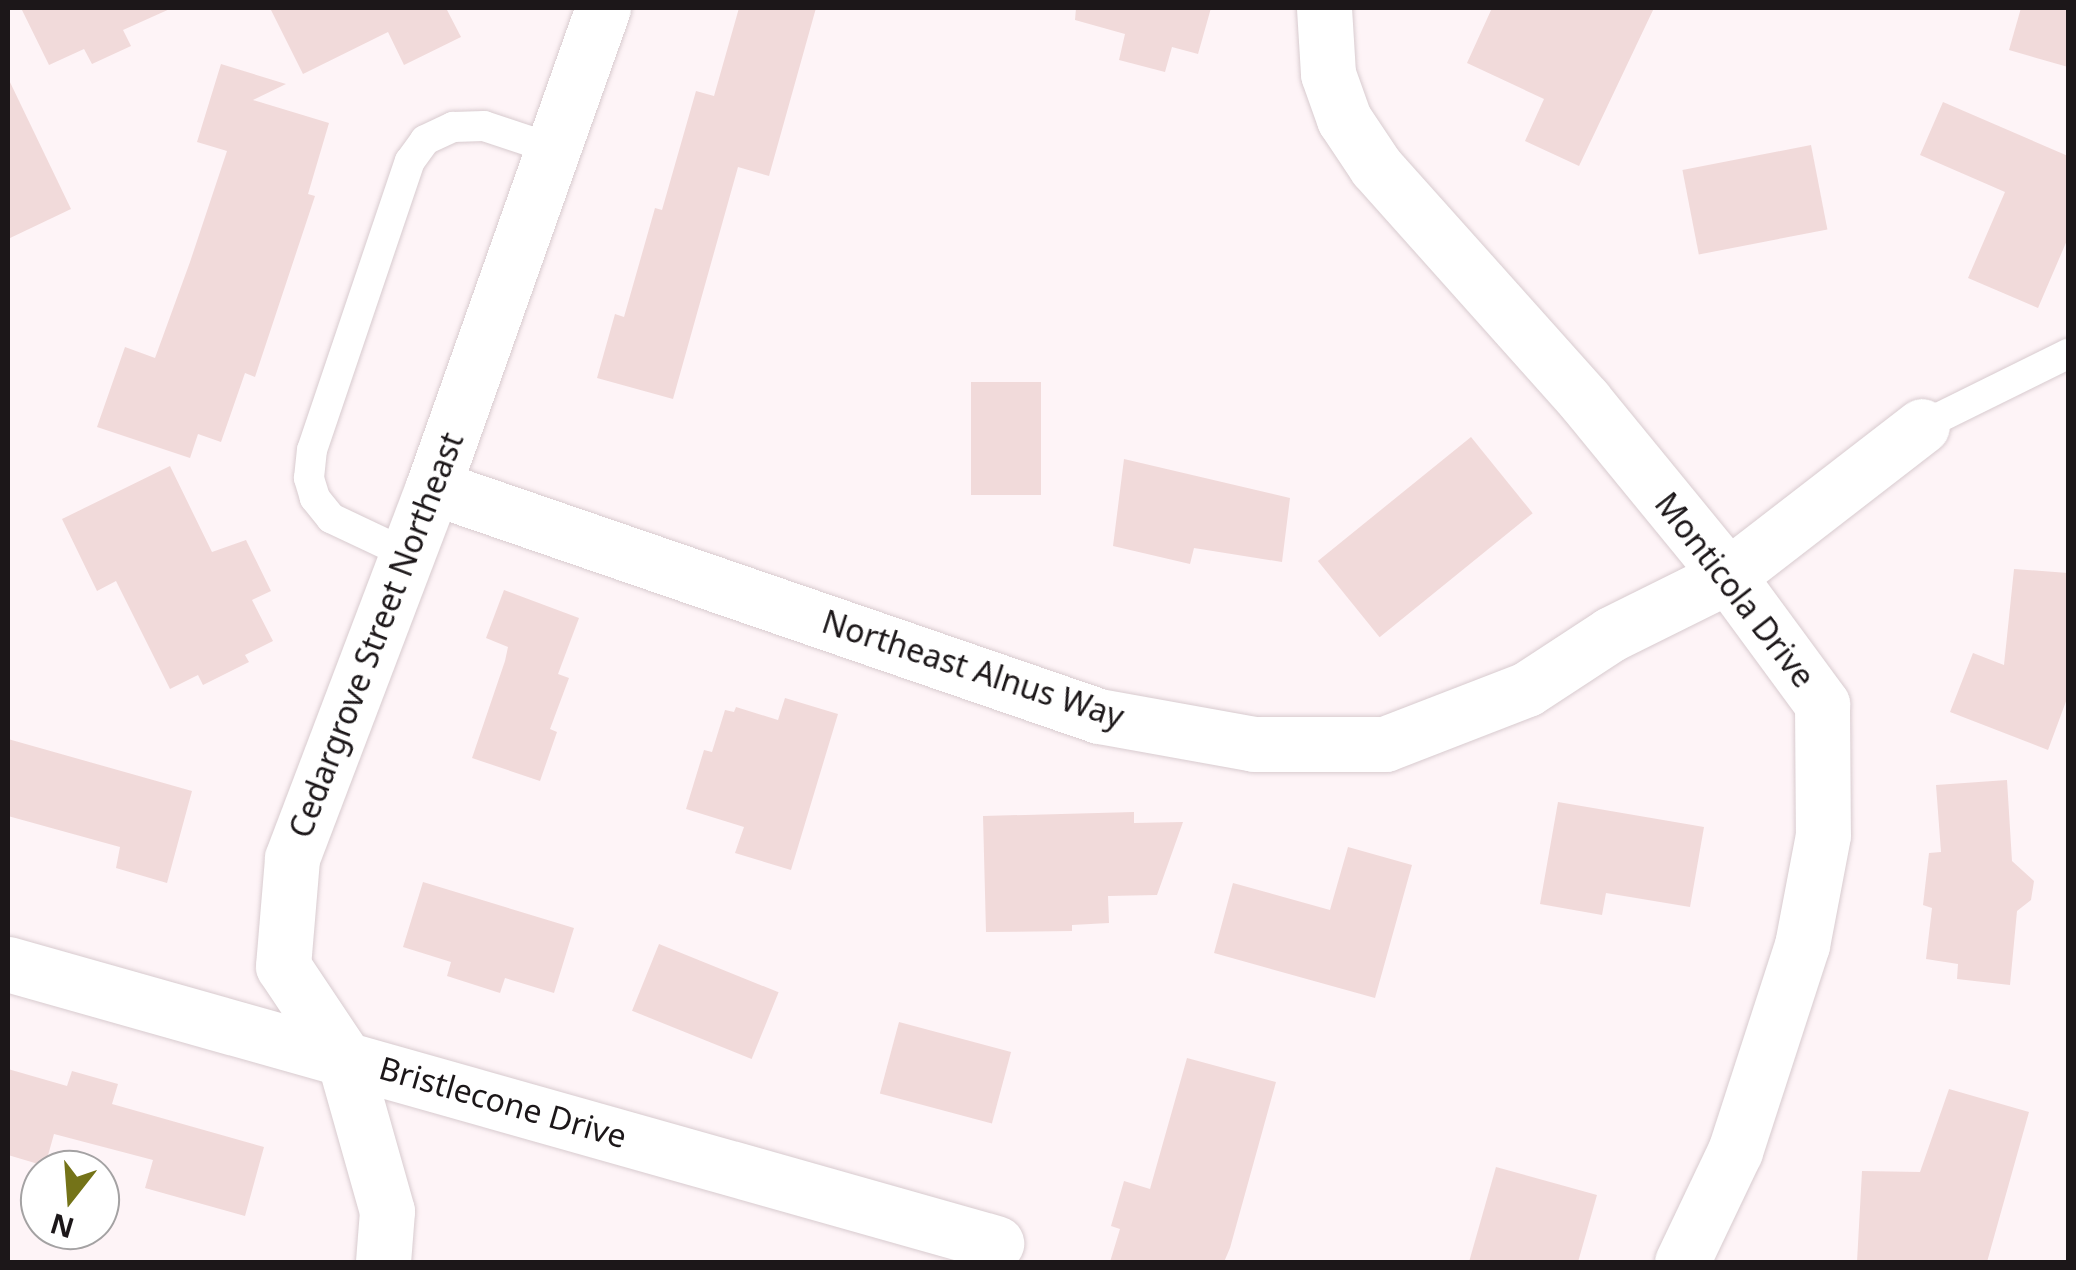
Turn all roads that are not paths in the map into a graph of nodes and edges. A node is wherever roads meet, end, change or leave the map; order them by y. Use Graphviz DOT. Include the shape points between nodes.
graph roads {
  1 [pos="603,8"];
  2 [pos="1324,8"];
  3 [pos="553,149"];
  4 [pos="2068,354"];
  5 [pos="1922,426"];
  6 [pos="433,488"];
  7 [pos="407,554"];
  8 [pos="1728,576"];
  9 [pos="8,964"];
  10 [pos="343,1056"];
  11 [pos="996,1244"];
  12 [pos="383,1262"];
  13 [pos="1682,1262"];
  1 -- 3 [label="street, Cedargrove Street Northeast"];
  2 -- 8 [label="street, Monticola Drive" via="1328,74 1344,119 1376,167 1585,401"];
  3 -- 6 [label="street, Cedargrove Street Northeast"];
  3 -- 7 [label="lane" via="484,126 452,128 426,140 410,160 312,450 310,478 331,518"];
  4 -- 5 [label="lane"];
  5 -- 8 [label="street, Northeast Alnus Way"];
  6 -- 7 [label="street, Cedargrove Street Northeast"];
  6 -- 8 [label="street, Northeast Alnus Way" via="1099,716 1254,744 1385,744 1527,690 1611,634"];
  7 -- 10 [label="street, Cedargrove Street Northeast" via="292,858 283,966"];
  8 -- 13 [label="street, Monticola Drive" via="1822,704 1823,835 1802,945 1735,1151"];
  9 -- 10 [label="street, Bristlecone Drive"];
  10 -- 11 [label="street, Bristlecone Drive"];
  10 -- 12 [label="street, Cedargrove Street Northeast" via="388,1211"];
}
